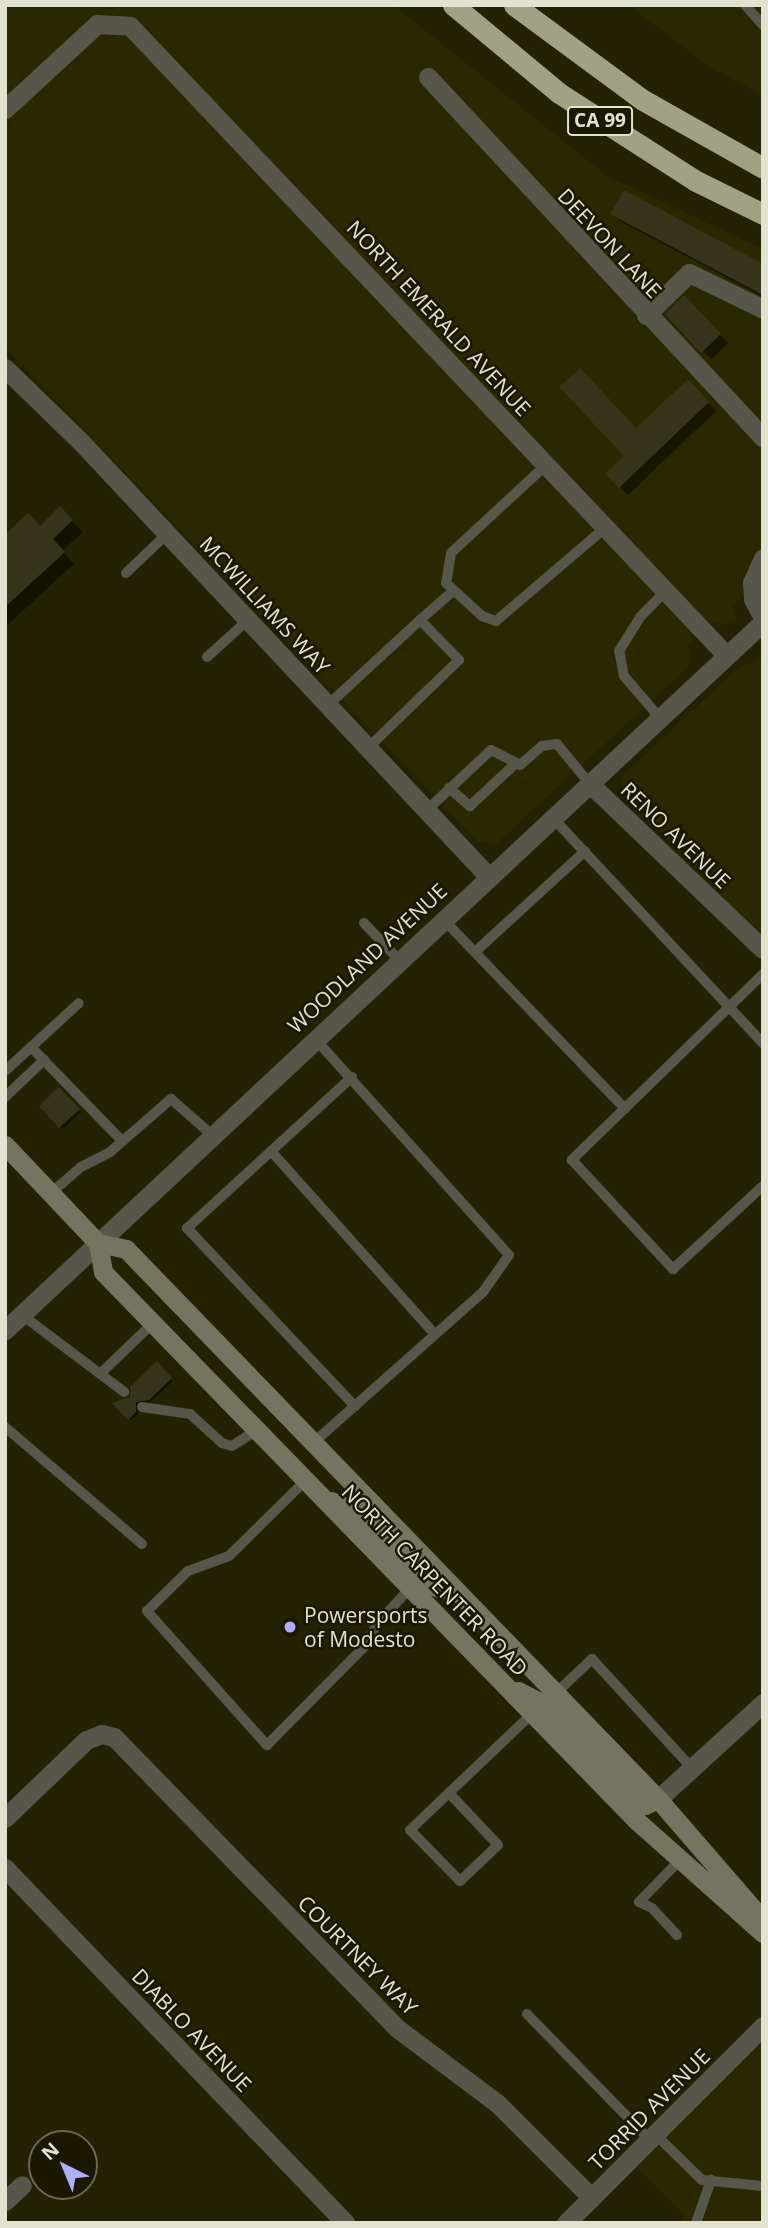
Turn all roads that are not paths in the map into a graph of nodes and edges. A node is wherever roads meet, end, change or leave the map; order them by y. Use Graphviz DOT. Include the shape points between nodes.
graph roads {
  1 [pos="453,5"];
  2 [pos="514,5"];
  3 [pos="746,5"];
  4 [pos="763,25"];
  5 [pos="428,77"];
  6 [pos="5,109"];
  7 [pos="763,168"];
  8 [pos="763,214"];
  9 [pos="763,309"];
  10 [pos="646,315"];
  11 [pos="5,368"];
  12 [pos="763,437"];
  13 [pos="546,465"];
  14 [pos="606,527"];
  15 [pos="167,534"];
  16 [pos="763,558"];
  17 [pos="126,573"];
  18 [pos="453,590"];
  19 [pos="666,591"];
  20 [pos="248,620"];
  21 [pos="420,620"];
  22 [pos="763,620"];
  23 [pos="726,655"];
  24 [pos="207,657"];
  25 [pos="328,705"];
  26 [pos="660,718"];
  27 [pos="368,748"];
  28 [pos="515,764"];
  29 [pos="589,783"];
  30 [pos="449,788"];
  31 [pos="426,811"];
  32 [pos="552,817"];
  33 [pos="585,851"];
  34 [pos="488,876"];
  35 [pos="443,919"];
  36 [pos="363,923"];
  37 [pos="763,949"];
  38 [pos="476,951"];
  39 [pos="399,960"];
  40 [pos="763,974"];
  41 [pos="79,1003"];
  42 [pos="728,1007"];
  43 [pos="315,1039"];
  44 [pos="763,1043"];
  45 [pos="31,1047"];
  46 [pos="44,1060"];
  47 [pos="5,1071"];
  48 [pos="352,1077"];
  49 [pos="5,1097"];
  50 [pos="625,1109"];
  51 [pos="212,1135"];
  52 [pos="122,1141"];
  53 [pos="5,1145"];
  54 [pos="271,1151"];
  55 [pos="763,1186"];
  56 [pos="51,1193"];
  57 [pos="98,1243"];
  58 [pos="22,1315"];
  59 [pos="153,1323"];
  60 [pos="5,1330"];
  61 [pos="435,1333"];
  62 [pos="101,1373"];
  63 [pos="124,1392"];
  64 [pos="355,1406"];
  65 [pos="142,1407"];
  66 [pos="5,1427"];
  67 [pos="257,1430"];
  68 [pos="313,1443"];
  69 [pos="306,1480"];
  70 [pos="321,1496"];
  71 [pos="142,1544"];
  72 [pos="450,1584"];
  73 [pos="410,1588"];
  74 [pos="502,1682"];
  75 [pos="556,1693"];
  76 [pos="763,1703"];
  77 [pos="532,1714"];
  78 [pos="692,1768"];
  79 [pos="449,1793"];
  80 [pos="658,1799"];
  81 [pos="5,1818"];
  82 [pos="680,1860"];
  83 [pos="5,1868"];
  84 [pos="763,1920"];
  85 [pos="763,1933"];
  86 [pos="677,1935"];
  87 [pos="527,2014"];
  88 [pos="763,2026"];
  89 [pos="653,2137"];
  90 [pos="711,2180"];
  91 [pos="22,2185"];
  92 [pos="763,2186"];
  93 [pos="592,2198"];
  94 [pos="5,2201"];
  95 [pos="346,2223"];
  96 [pos="566,2223"];
  97 [pos="696,2223"];
  1 -- 8 [label="highway, CA 99" via="580,107 696,181"];
  2 -- 7 [label="highway, CA 99" via="643,100"];
  3 -- 4 [label="lane"];
  5 -- 10 [label="street, DEEVON LANE"];
  6 -- 13 [label="street, NORTH EMERALD AVENUE" via="97,24 130,26"];
  9 -- 10 [label="street" via="690,273"];
  10 -- 12 [label="street, DEEVON LANE"];
  11 -- 15 [label="street, MCWILLIAMS WAY"];
  13 -- 14 [label="street, NORTH EMERALD AVENUE"];
  13 -- 18 [label="lane" via="452,553 444,572"];
  14 -- 18 [label="lane" via="496,621 482,616"];
  14 -- 19 [label="street, NORTH EMERALD AVENUE"];
  15 -- 17 [label="lane"];
  15 -- 20 [label="street, MCWILLIAMS WAY"];
  16 -- 22 [label="street" via="752,583 753,599"];
  18 -- 21 [label="lane"];
  19 -- 23 [label="street, NORTH EMERALD AVENUE"];
  19 -- 26 [label="lane" via="640,617 620,651 624,676"];
  20 -- 24 [label="lane"];
  20 -- 25 [label="street, MCWILLIAMS WAY"];
  21 -- 25 [label="lane"];
  21 -- 27 [label="lane" via="459,660"];
  22 -- 23 [label="street, WOODLAND AVENUE"];
  23 -- 26 [label="street, WOODLAND AVENUE"];
  25 -- 27 [label="street, MCWILLIAMS WAY"];
  26 -- 29 [label="street, WOODLAND AVENUE"];
  27 -- 31 [label="street, MCWILLIAMS WAY"];
  28 -- 29 [label="lane" via="524,763 542,746 557,744"];
  28 -- 30 [label="lane" via="498,750 491,750"];
  28 -- 30 [label="lane" via="470,806"];
  29 -- 32 [label="street, WOODLAND AVENUE"];
  29 -- 37 [label="street, RENO AVENUE"];
  30 -- 31 [label="lane"];
  31 -- 34 [label="street, MCWILLIAMS WAY"];
  32 -- 33 [label="lane"];
  32 -- 34 [label="street, WOODLAND AVENUE"];
  33 -- 38 [label="lane"];
  33 -- 42 [label="lane"];
  34 -- 35 [label="street, WOODLAND AVENUE"];
  35 -- 38 [label="lane"];
  35 -- 39 [label="street, WOODLAND AVENUE"];
  36 -- 39 [label="lane"];
  38 -- 50 [label="lane"];
  39 -- 43 [label="street, WOODLAND AVENUE"];
  40 -- 42 [label="lane"];
  41 -- 45 [label="lane"];
  42 -- 44 [label="lane"];
  42 -- 50 [label="lane"];
  43 -- 48 [label="lane"];
  43 -- 51 [label="street, WOODLAND AVENUE"];
  45 -- 46 [label="lane"];
  45 -- 47 [label="lane"];
  46 -- 49 [label="lane"];
  46 -- 52 [label="lane"];
  48 -- 54 [label="lane"];
  48 -- 61 [label="lane" via="509,1255 483,1292"];
  50 -- 55 [label="lane" via="572,1160 673,1269"];
  51 -- 52 [label="lane" via="171,1099"];
  51 -- 57 [label="street, WOODLAND AVENUE"];
  52 -- 56 [label="lane"];
  53 -- 56 [label="main road, NORTH CARPENTER ROAD"];
  54 -- 61 [label="lane"];
  54 -- 64 [label="lane" via="187,1228"];
  56 -- 57 [label="main road, NORTH CARPENTER ROAD"];
  57 -- 58 [label="street, WOODLAND AVENUE"];
  57 -- 59 [label="main road, NORTH CARPENTER ROAD" via="103,1272"];
  57 -- 68 [label="main road, NORTH CARPENTER ROAD" via="126,1249"];
  58 -- 60 [label="street, WOODLAND AVENUE"];
  58 -- 62 [label="lane"];
  59 -- 62 [label="lane"];
  59 -- 67 [label="main road, NORTH CARPENTER ROAD"];
  61 -- 64 [label="lane"];
  62 -- 63 [label="lane"];
  64 -- 68 [label="lane"];
  65 -- 67 [label="lane" via="190,1414 222,1443 232,1446"];
  66 -- 71 [label="lane"];
  67 -- 69 [label="main road, NORTH CARPENTER ROAD"];
  68 -- 72 [label="main road, NORTH CARPENTER ROAD"];
  69 -- 70 [label="main road, NORTH CARPENTER ROAD"];
  69 -- 73 [label="lane" via="229,1556 188,1571 147,1611 267,1745 365,1646 378,1623"];
  70 -- 72 [label="main road" via="365,1516 430,1585 442,1589"];
  70 -- 73 [label="main road, NORTH CARPENTER ROAD"];
  72 -- 75 [label="main road, NORTH CARPENTER ROAD"];
  73 -- 74 [label="main road, NORTH CARPENTER ROAD"];
  74 -- 77 [label="main road, NORTH CARPENTER ROAD"];
  74 -- 80 [label="main road" via="542,1704 634,1800 645,1805"];
  75 -- 78 [label="lane" via="592,1659"];
  75 -- 80 [label="main road, NORTH CARPENTER ROAD"];
  76 -- 78 [label="street"];
  77 -- 79 [label="lane"];
  77 -- 82 [label="main road, NORTH CARPENTER ROAD"];
  78 -- 80 [label="street"];
  79 -- 79 [label="lane" via="410,1830 460,1881 498,1845"];
  80 -- 84 [label="main road, NORTH CARPENTER ROAD"];
  81 -- 93 [label="street, COURTNEY WAY" via="86,1740 102,1734 118,1741 398,2029 497,2103"];
  82 -- 85 [label="main road, NORTH CARPENTER ROAD"];
  82 -- 86 [label="lane" via="639,1902 652,1908"];
  83 -- 95 [label="street, DIABLO AVENUE"];
  87 -- 89 [label="lane"];
  88 -- 89 [label="street, TORRID AVENUE"];
  89 -- 90 [label="lane" via="702,2180"];
  89 -- 93 [label="street, TORRID AVENUE"];
  90 -- 92 [label="lane"];
  90 -- 97 [label="lane"];
  91 -- 94 [label="street"];
  93 -- 96 [label="street, TORRID AVENUE"];
}
